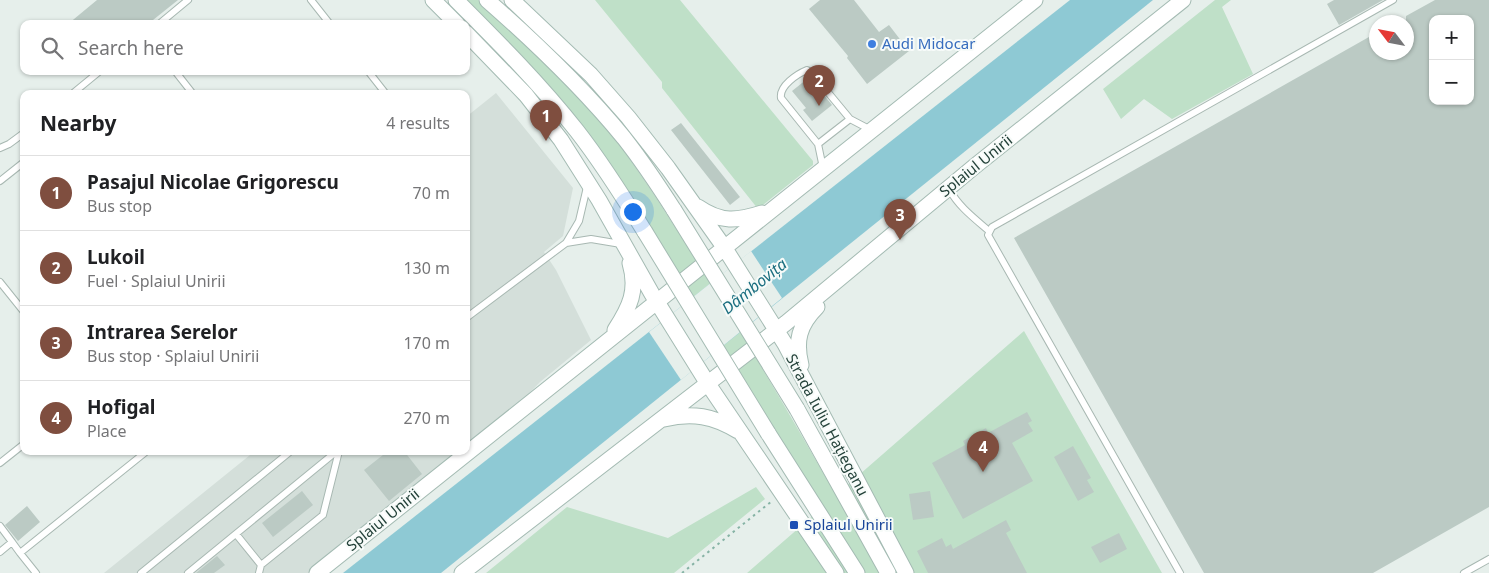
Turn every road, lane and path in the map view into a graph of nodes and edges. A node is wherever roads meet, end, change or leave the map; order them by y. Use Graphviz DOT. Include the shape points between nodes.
graph roads {
  1 [pos="188,0"];
  2 [pos="311,0"];
  3 [pos="433,0"];
  4 [pos="456,0"];
  5 [pos="487,0"];
  6 [pos="512,0"];
  7 [pos="1035,0"];
  8 [pos="1183,0"];
  9 [pos="1393,0"];
  10 [pos="164,20"];
  11 [pos="327,20"];
  12 [pos="453,20"];
  13 [pos="470,37"];
  14 [pos="95,75"];
  15 [pos="178,75"];
  16 [pos="371,75"];
  17 [pos="77,90"];
  18 [pos="190,90"];
  19 [pos="383,90"];
  20 [pos="850,119"];
  21 [pos="871,130"];
  22 [pos="20,136"];
  23 [pos="818,144"];
  24 [pos="0,148"];
  25 [pos="20,165"];
  26 [pos="823,168"];
  27 [pos="587,180"];
  28 [pos="0,181"];
  29 [pos="948,188"];
  30 [pos="694,204"];
  31 [pos="770,210"];
  32 [pos="989,230"];
  33 [pos="566,243"];
  34 [pos="624,244"];
  35 [pos="724,248"];
  36 [pos="842,277"];
  37 [pos="0,282"];
  38 [pos="656,301"];
  39 [pos="20,307"];
  40 [pos="470,315"];
  41 [pos="777,330"];
  42 [pos="610,338"];
  43 [pos="805,380"];
  44 [pos="708,384"];
  45 [pos="661,420"];
  46 [pos="741,433"];
  47 [pos="20,447"];
  48 [pos="470,450"];
  49 [pos="142,455"];
  50 [pos="286,455"];
  51 [pos="333,455"];
  52 [pos="337,455"];
  53 [pos="464,455"];
  54 [pos="0,463"];
  55 [pos="782,493"];
  56 [pos="0,526"];
  57 [pos="236,534"];
  58 [pos="12,542"];
  59 [pos="0,552"];
  60 [pos="20,553"];
  61 [pos="1489,559"];
  62 [pos="261,565"];
  63 [pos="36,573"];
  64 [pos="141,573"];
  65 [pos="188,573"];
  66 [pos="259,573"];
  67 [pos="317,573"];
  68 [pos="462,573"];
  69 [pos="682,573"];
  70 [pos="836,573"];
  71 [pos="857,573"];
  72 [pos="888,573"];
  73 [pos="906,573"];
  74 [pos="1180,573"];
  75 [pos="1464,573"];
  1 -- 10 [label="lane"];
  2 -- 11 [label="lane"];
  3 -- 12 [label="main road"];
  4 -- 71 [label="main road, bridge" via="522,67 607,172"];
  5 -- 72 [label="main road, bridge" via="549,57 604,115 641,161 797,409"];
  6 -- 30 [label="main road, Strada Iuliu Hațieganu" via="616,104"];
  7 -- 21 [label="main road, Splaiul Unirii"];
  8 -- 29 [label="main road, Splaiul Unirii"];
  9 -- 32 [label="lane"];
  13 -- 27 [label="main road" via="543,116"];
  14 -- 17 [label="lane"];
  15 -- 18 [label="lane"];
  16 -- 19 [label="lane"];
  20 -- 21 [label="lane"];
  20 -- 23 [label="lane"];
  20 -- 23 [label="lane" via="812,73 802,72 783,88 781,98"];
  21 -- 26 [label="main road, Splaiul Unirii"];
  22 -- 24 [label="lane"];
  23 -- 26 [label="lane"];
  25 -- 28 [label="lane"];
  26 -- 31 [label="main road, Splaiul Unirii"];
  27 -- 33 [label="lane" via="579,221"];
  27 -- 34 [label="main road"];
  29 -- 32 [label="lane" via="966,212"];
  29 -- 36 [label="main road, Splaiul Unirii"];
  30 -- 31 [label="main road" via="724,219 742,219"];
  30 -- 35 [label="main road, Strada Iuliu Hațieganu"];
  31 -- 35 [label="main road, Splaiul Unirii"];
  32 -- 74 [label="lane" via="988,235"];
  33 -- 34 [label="lane" via="591,239"];
  33 -- 40 [label="lane"];
  34 -- 38 [label="main road"];
  34 -- 42 [label="main road" via="632,270 633,296"];
  35 -- 38 [label="main road, Splaiul Unirii"];
  35 -- 41 [label="main road, Strada Iuliu Hațieganu"];
  36 -- 41 [label="main road, Splaiul Unirii"];
  36 -- 43 [label="main road" via="810,314 800,332 798,347"];
  37 -- 39 [label="lane"];
  38 -- 42 [label="main road, Splaiul Unirii"];
  38 -- 44 [label="main road"];
  41 -- 43 [label="main road, Strada Iuliu Hațieganu"];
  41 -- 44 [label="main road, Splaiul Unirii"];
  42 -- 48 [label="main road, Splaiul Unirii"];
  43 -- 73 [label="main road, Strada Iuliu Hațieganu"];
  44 -- 45 [label="main road, Splaiul Unirii"];
  44 -- 46 [label="main road"];
  45 -- 46 [label="main road" via="683,415 703,416"];
  45 -- 68 [label="main road, Splaiul Unirii"];
  46 -- 55 [label="main road"];
  47 -- 54 [label="lane"];
  49 -- 60 [label="lane"];
  50 -- 64 [label="lane"];
  51 -- 57 [label="lane"];
  52 -- 62 [label="lane" via="323,515"];
  53 -- 67 [label="main road, Splaiul Unirii"];
  55 -- 69 [label="path"];
  55 -- 70 [label="main road"];
  56 -- 58 [label="lane"];
  57 -- 62 [label="lane"];
  57 -- 65 [label="lane"];
  58 -- 59 [label="lane"];
  58 -- 60 [label="lane"];
  60 -- 63 [label="lane"];
  61 -- 75 [label="lane"];
  62 -- 66 [label="lane"];
}
